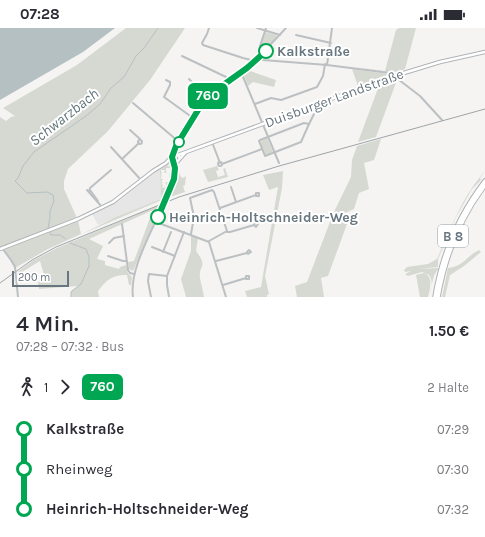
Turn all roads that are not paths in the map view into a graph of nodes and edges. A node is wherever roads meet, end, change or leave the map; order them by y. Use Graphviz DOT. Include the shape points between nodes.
graph roads {
  1 [pos="209,28"];
  2 [pos="258,28"];
  3 [pos="286,28"];
  4 [pos="332,28"];
  5 [pos="266,29"];
  6 [pos="280,35"];
  7 [pos="296,35"];
  8 [pos="331,43"];
  9 [pos="260,46"];
  10 [pos="485,52"];
  11 [pos="182,56"];
  12 [pos="259,58"];
  13 [pos="254,62"];
  14 [pos="326,65"];
  15 [pos="242,72"];
  16 [pos="394,76"];
  17 [pos="189,79"];
  18 [pos="166,80"];
  19 [pos="230,81"];
  20 [pos="212,93"];
  21 [pos="134,103"];
  22 [pos="255,104"];
  23 [pos="314,114"];
  24 [pos="193,118"];
  25 [pos="442,120"];
  26 [pos="263,124"];
  27 [pos="309,124"];
  28 [pos="130,130"];
  29 [pos="268,137"];
  30 [pos="179,142"];
  31 [pos="212,142"];
  32 [pos="111,147"];
  33 [pos="262,149"];
  34 [pos="274,153"];
  35 [pos="176,156"];
  36 [pos="122,159"];
  37 [pos="173,162"];
  38 [pos="178,162"];
  39 [pos="166,163"];
  40 [pos="278,163"];
  41 [pos="111,170"];
  42 [pos="174,179"];
  43 [pos="141,180"];
  44 [pos="485,181"];
  45 [pos="485,186"];
  46 [pos="231,187"];
  47 [pos="256,195"];
  48 [pos="236,202"];
  49 [pos="102,207"];
  50 [pos="220,208"];
  51 [pos="156,222"];
  52 [pos="122,224"];
  53 [pos="254,226"];
  54 [pos="171,232"];
  55 [pos="184,232"];
  56 [pos="227,232"];
  57 [pos="191,234"];
  58 [pos="124,236"];
  59 [pos="209,241"];
  60 [pos="109,243"];
  61 [pos="152,247"];
  62 [pos="1,249"];
  63 [pos="163,252"];
  64 [pos="247,252"];
  65 [pos="108,256"];
  66 [pos="175,256"];
  67 [pos="127,261"];
  68 [pos="216,261"];
  69 [pos="134,274"];
  70 [pos="167,276"];
  71 [pos="246,278"];
  72 [pos="223,285"];
  73 [pos="18,297"];
  74 [pos="133,297"];
  75 [pos="152,297"];
  76 [pos="169,297"];
  77 [pos="226,297"];
  78 [pos="436,297"];
  1 -- 13 [label="street" via="202,43 204,46"];
  2 -- 5 [label="street"];
  3 -- 6 [label="street"];
  4 -- 8 [label="street"];
  5 -- 6 [label="street"];
  5 -- 9 [label="street"];
  6 -- 12 [label="street"];
  7 -- 8 [label="street"];
  8 -- 14 [label="street"];
  10 -- 16 [label="main road, Duisburger Landstraße"];
  11 -- 19 [label="street"];
  12 -- 13 [label="street"];
  12 -- 14 [label="street"];
  13 -- 15 [label="street"];
  14 -- 16 [label="street" via="390,73"];
  14 -- 22 [label="street" via="317,87 281,100 271,98"];
  15 -- 19 [label="street"];
  15 -- 22 [label="street"];
  16 -- 25 [label="street" via="420,96"];
  16 -- 26 [label="main road, Duisburger Landstraße"];
  17 -- 20 [label="street"];
  18 -- 24 [label="street" via="170,85 164,97"];
  19 -- 20 [label="street"];
  20 -- 24 [label="street"];
  21 -- 30 [label="street"];
  22 -- 26 [label="street"];
  23 -- 27 [label="street"];
  24 -- 30 [label="street"];
  26 -- 29 [label="street"];
  26 -- 31 [label="main road, Duisburger Landstraße"];
  27 -- 29 [label="street" via="304,123"];
  27 -- 34 [label="street" via="301,142"];
  28 -- 36 [label="street" via="142,142"];
  29 -- 33 [label="street" via="259,140"];
  29 -- 34 [label="street"];
  30 -- 35 [label="street" via="175,149"];
  31 -- 33 [label="street" via="221,163"];
  31 -- 35 [label="main road, Duisburger Landstraße"];
  32 -- 36 [label="street"];
  33 -- 34 [label="street" via="265,156"];
  34 -- 40 [label="street"];
  35 -- 37 [label="main road"];
  35 -- 38 [label="main road"];
  35 -- 39 [label="main road"];
  36 -- 43 [label="street"];
  37 -- 38 [label="main road"];
  37 -- 39 [label="main road"];
  37 -- 42 [label="street"];
  38 -- 42 [label="street"];
  39 -- 43 [label="main road"];
  41 -- 49 [label="street" via="88,191"];
  42 -- 51 [label="street, bridge"];
  43 -- 49 [label="main road"];
  44 -- 78 [label="highway, B 8" via="470,202 455,231 442,265"];
  45 -- 78 [label="highway, B 8" via="468,211 454,239"];
  46 -- 48 [label="street"];
  47 -- 48 [label="street"];
  48 -- 50 [label="street"];
  49 -- 62 [label="main road"];
  50 -- 56 [label="street"];
  50 -- 57 [label="street" via="212,190 191,197 194,217"];
  51 -- 55 [label="street"];
  51 -- 69 [label="street"];
  52 -- 58 [label="street"];
  53 -- 56 [label="street"];
  54 -- 63 [label="street"];
  55 -- 57 [label="street"];
  55 -- 66 [label="street"];
  56 -- 59 [label="street"];
  57 -- 59 [label="street"];
  58 -- 60 [label="street" via="114,238"];
  58 -- 67 [label="street"];
  59 -- 68 [label="street"];
  61 -- 63 [label="street"];
  62 -- 73 [label="street" via="15,267"];
  63 -- 66 [label="street"];
  64 -- 68 [label="street"];
  65 -- 67 [label="street"];
  66 -- 70 [label="street"];
  67 -- 69 [label="street" via="129,272"];
  68 -- 72 [label="street"];
  69 -- 74 [label="street"];
  70 -- 75 [label="street" via="149,274"];
  70 -- 76 [label="street"];
  71 -- 72 [label="street"];
  72 -- 77 [label="street"];
}
